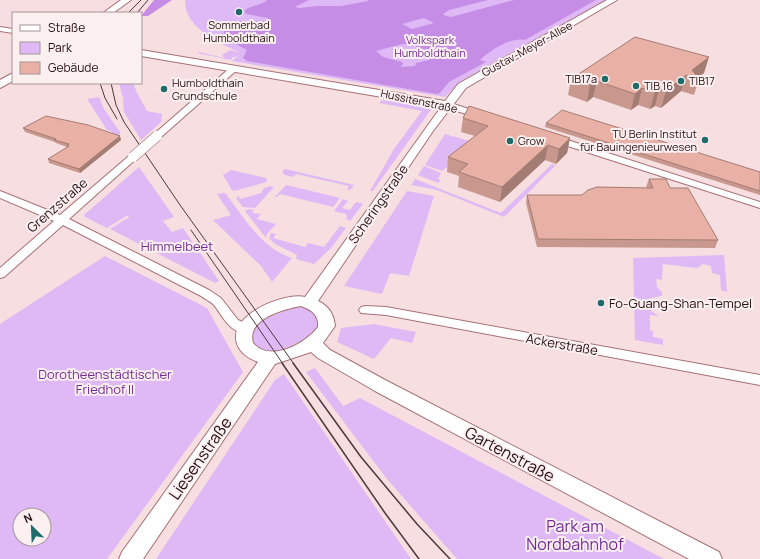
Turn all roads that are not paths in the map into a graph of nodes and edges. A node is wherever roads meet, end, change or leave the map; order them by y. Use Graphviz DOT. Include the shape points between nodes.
graph roads {
  1 [pos="127,0"];
  2 [pos="613,0"];
  3 [pos="109,12"];
  4 [pos="0,28"];
  5 [pos="12,31"];
  6 [pos="142,53"];
  7 [pos="234,69"];
  8 [pos="12,77"];
  9 [pos="0,85"];
  10 [pos="447,105"];
  11 [pos="489,118"];
  12 [pos="548,137"];
  13 [pos="0,194"];
  14 [pos="760,205"];
  15 [pos="62,219"];
  16 [pos="0,274"];
  17 [pos="308,303"];
  18 [pos="365,310"];
  19 [pos="245,328"];
  20 [pos="313,343"];
  21 [pos="270,358"];
  22 [pos="760,380"];
  23 [pos="130,559"];
  24 [pos="711,559"];
  1 -- 3 [label="street"];
  2 -- 10 [label="street, Gustav-Meyer-Allee" via="473,79 462,86"];
  4 -- 5 [label="street"];
  6 -- 7 [label="street, Hussitenstraße"];
  7 -- 10 [label="street, Hussitenstraße"];
  7 -- 15 [label="street, Grenzstraße, bridge"];
  8 -- 9 [label="street"];
  10 -- 11 [label="street, Hussitenstraße"];
  10 -- 17 [label="street, Scheringstraße"];
  12 -- 14 [label="street"];
  13 -- 15 [label="street"];
  15 -- 16 [label="street, Grenzstraße"];
  15 -- 19 [label="street" via="205,293 217,301 233,323"];
  17 -- 19 [label="street" via="282,305 253,319"];
  17 -- 20 [label="street" via="317,306 327,321 322,336"];
  18 -- 22 [label="street, Ackerstraße" via="386,311"];
  19 -- 21 [label="street" via="243,340 248,350"];
  20 -- 21 [label="street"];
  20 -- 24 [label="street, Gartenstraße" via="324,354 382,386"];
  21 -- 23 [label="street, Liesenstraße"];
}
